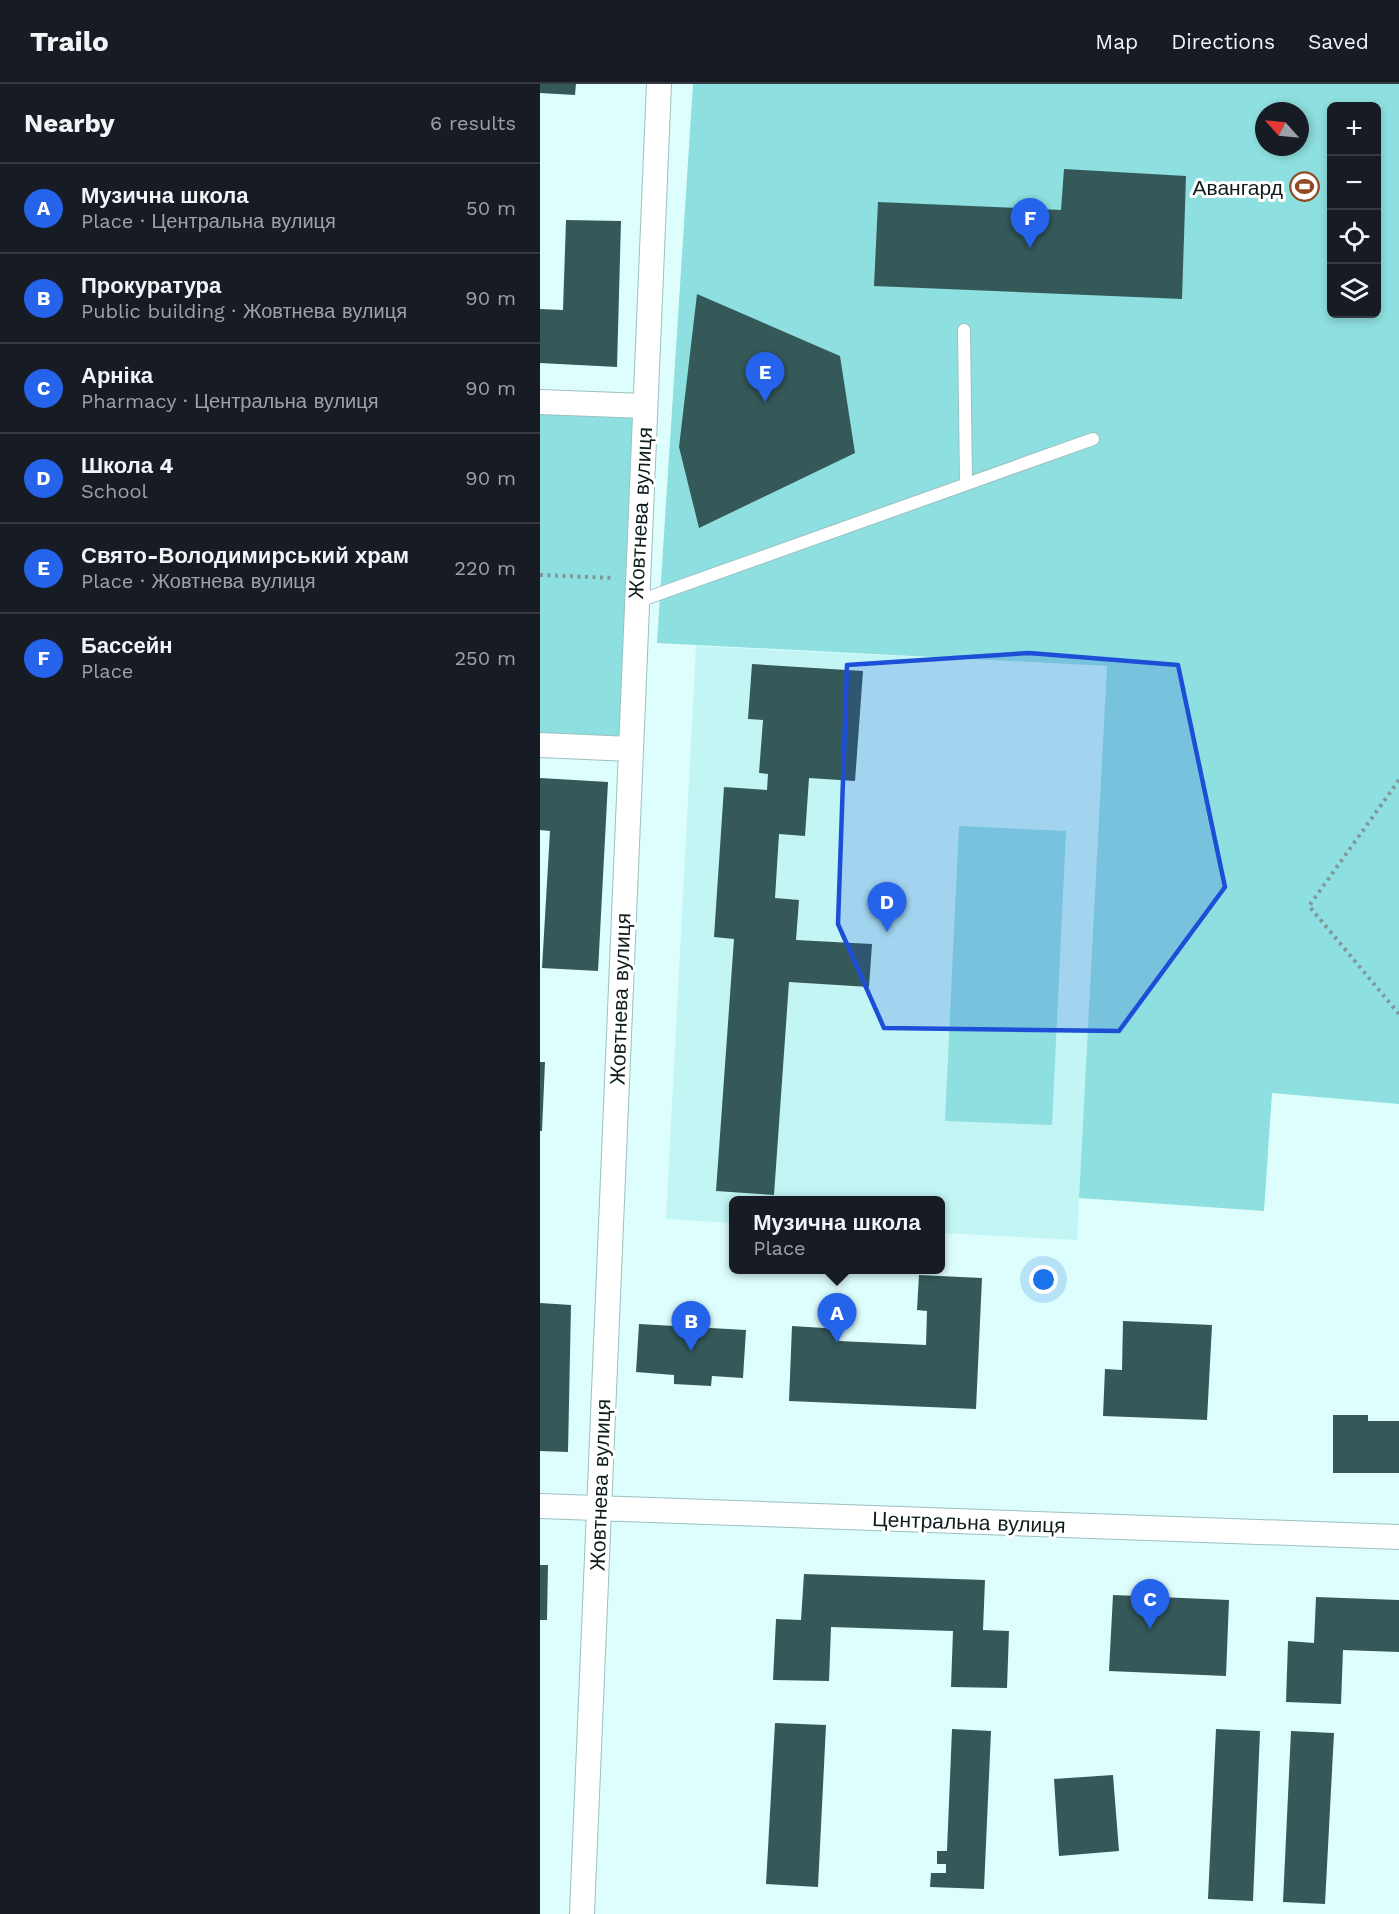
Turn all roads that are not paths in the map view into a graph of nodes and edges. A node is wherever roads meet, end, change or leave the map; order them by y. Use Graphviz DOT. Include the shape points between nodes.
graph roads {
  1 [pos="659,84"];
  2 [pos="964,330"];
  3 [pos="540,402"];
  4 [pos="645,406"];
  5 [pos="1093,439"];
  6 [pos="966,483"];
  7 [pos="637,590"];
  8 [pos="540,746"];
  9 [pos="630,749"];
  10 [pos="540,1506"];
  11 [pos="599,1508"];
  12 [pos="1399,1537"];
  13 [pos="582,1914"];
  1 -- 4 [label="street, Жовтнева вулиця"];
  2 -- 6 [label="lane"];
  3 -- 4 [label="street"];
  4 -- 7 [label="street, Жовтнева вулиця"];
  5 -- 6 [label="lane"];
  6 -- 7 [label="lane"];
  7 -- 9 [label="street, Жовтнева вулиця"];
  8 -- 9 [label="street"];
  9 -- 11 [label="street, Жовтнева вулиця"];
  10 -- 11 [label="street, Центральна вулиця"];
  11 -- 12 [label="street, Центральна вулиця"];
  11 -- 13 [label="street, Жовтнева вулиця"];
}
